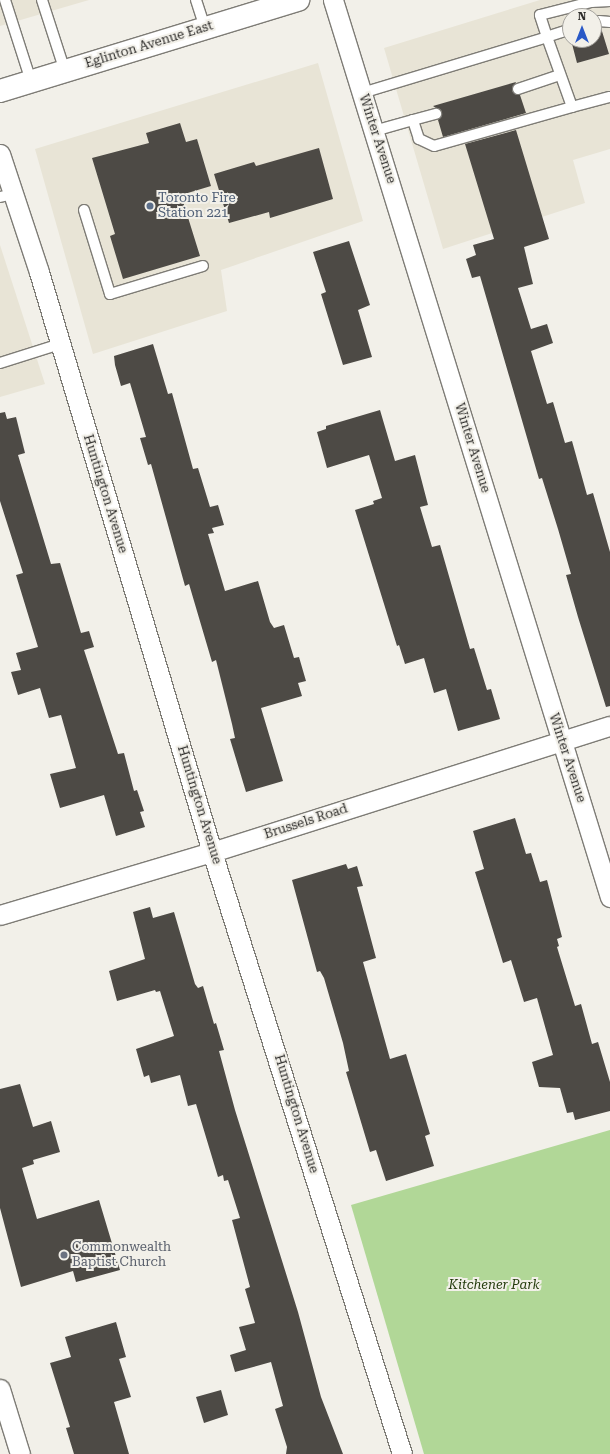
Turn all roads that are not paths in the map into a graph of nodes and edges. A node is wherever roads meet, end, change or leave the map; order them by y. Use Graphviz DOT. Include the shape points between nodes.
graph roads {
  1 [pos="5,0"];
  2 [pos="42,0"];
  3 [pos="196,0"];
  4 [pos="298,0"];
  5 [pos="333,0"];
  6 [pos="610,1"];
  7 [pos="205,28"];
  8 [pos="562,32"];
  9 [pos="547,37"];
  10 [pos="65,71"];
  11 [pos="560,75"];
  12 [pos="31,81"];
  13 [pos="518,89"];
  14 [pos="0,91"];
  15 [pos="362,92"];
  16 [pos="610,97"];
  17 [pos="572,107"];
  18 [pos="436,114"];
  19 [pos="413,120"];
  20 [pos="374,131"];
  21 [pos="0,154"];
  22 [pos="7,195"];
  23 [pos="84,210"];
  24 [pos="203,266"];
  25 [pos="60,344"];
  26 [pos="0,363"];
  27 [pos="610,726"];
  28 [pos="560,741"];
  29 [pos="212,852"];
  30 [pos="610,897"];
  31 [pos="0,915"];
  32 [pos="0,1389"];
  33 [pos="20,1454"];
  34 [pos="402,1454"];
  1 -- 12 [label="lane"];
  2 -- 10 [label="lane"];
  3 -- 7 [label="lane"];
  4 -- 7 [label="main road, Eglinton Avenue East"];
  5 -- 15 [label="street, Winter Avenue"];
  6 -- 9 [label="lane" via="591,2 540,15"];
  7 -- 10 [label="main road, Eglinton Avenue East"];
  8 -- 9 [label="lane"];
  9 -- 11 [label="lane"];
  9 -- 15 [label="lane"];
  10 -- 12 [label="main road, Eglinton Avenue East"];
  11 -- 13 [label="lane"];
  11 -- 17 [label="lane"];
  12 -- 14 [label="main road, Eglinton Avenue East"];
  15 -- 20 [label="street, Winter Avenue"];
  16 -- 17 [label="lane"];
  17 -- 19 [label="lane" via="434,146 419,139"];
  18 -- 19 [label="lane"];
  19 -- 20 [label="lane"];
  20 -- 28 [label="street, Winter Avenue"];
  21 -- 22 [label="street, Huntington Avenue"];
  22 -- 25 [label="street, Huntington Avenue"];
  23 -- 24 [label="lane" via="110,294"];
  25 -- 26 [label="lane"];
  25 -- 29 [label="street, Huntington Avenue"];
  27 -- 28 [label="street, Brussels Road"];
  28 -- 29 [label="street, Brussels Road"];
  28 -- 30 [label="street, Winter Avenue"];
  29 -- 31 [label="street, Brussels Road"];
  29 -- 34 [label="street, Huntington Avenue"];
  32 -- 33 [label="street"];
}
